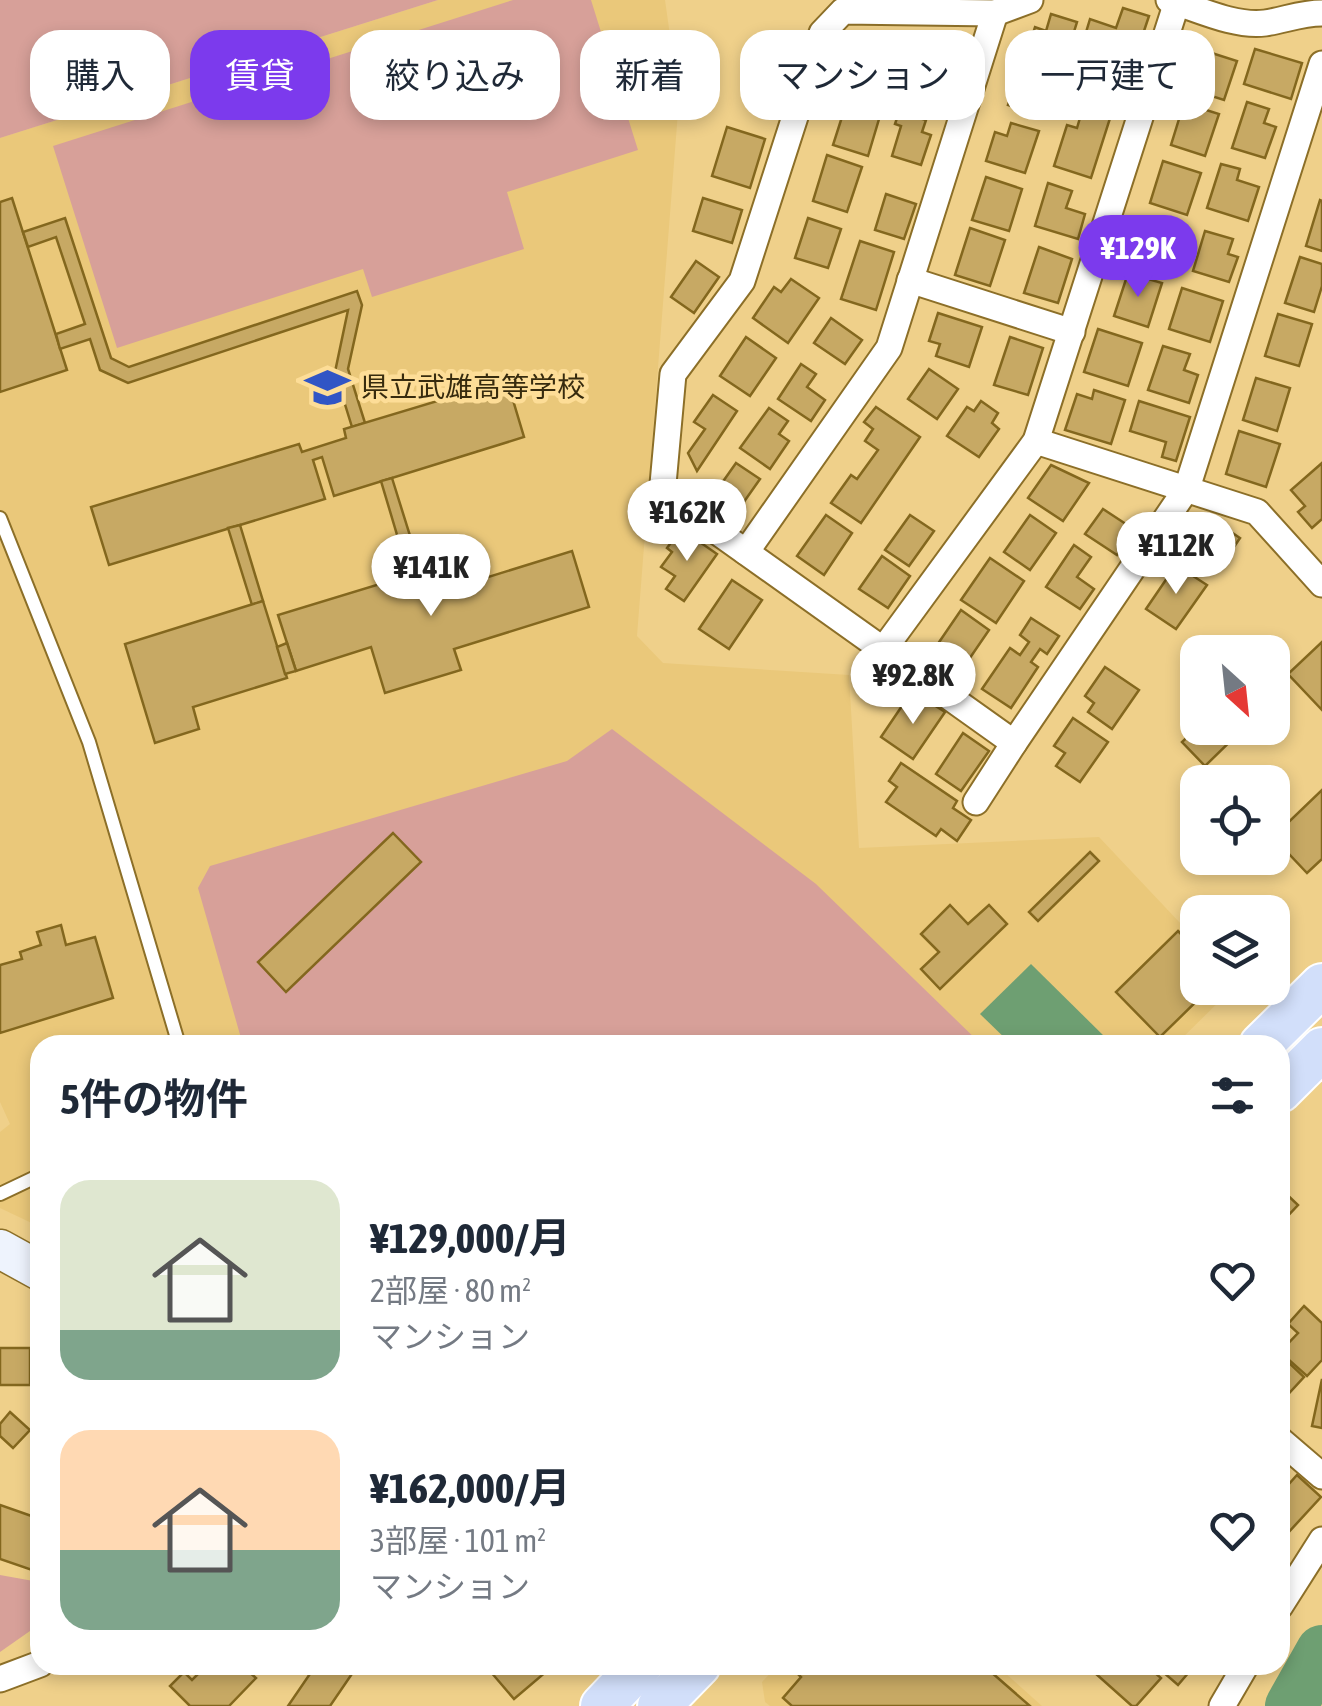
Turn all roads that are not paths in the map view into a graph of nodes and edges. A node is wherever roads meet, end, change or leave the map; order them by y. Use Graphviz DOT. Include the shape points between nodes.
graph roads {
  1 [pos="1030,0"];
  2 [pos="1173,1"];
  3 [pos="995,13"];
  4 [pos="1322,13"];
  5 [pos="1322,64"];
  6 [pos="910,280"];
  7 [pos="1072,332"];
  8 [pos="1036,441"];
  9 [pos="1186,488"];
  10 [pos="0,518"];
  11 [pos="746,552"];
  12 [pos="1322,584"];
  13 [pos="883,650"];
  14 [pos="1014,743"];
  15 [pos="976,802"];
  16 [pos="1322,985"];
  17 [pos="176,1035"];
  18 [pos="1272,1035"];
  19 [pos="1322,1049"];
  20 [pos="1290,1081"];
  21 [pos="30,1180"];
  22 [pos="0,1194"];
  23 [pos="0,1250"];
  24 [pos="30,1265"];
  25 [pos="1290,1449"];
  26 [pos="1322,1476"];
  27 [pos="1322,1540"];
  28 [pos="1290,1590"];
  29 [pos="30,1668"];
  30 [pos="631,1675"];
  31 [pos="1240,1675"];
  32 [pos="0,1679"];
  33 [pos="602,1706"];
  34 [pos="1222,1706"];
  1 -- 3 [label="street"];
  2 -- 4 [label="street" via="1245,23"];
  2 -- 7 [label="street"];
  3 -- 6 [label="street"];
  3 -- 11 [label="street" via="843,11 822,33 742,281 673,374 663,484 670,498"];
  5 -- 9 [label="street"];
  6 -- 7 [label="street"];
  6 -- 11 [label="street" via="889,348"];
  7 -- 8 [label="street"];
  8 -- 9 [label="street"];
  8 -- 13 [label="street"];
  9 -- 12 [label="street" via="1257,512"];
  9 -- 14 [label="street"];
  10 -- 17 [label="lane" via="89,742"];
  11 -- 13 [label="street"];
  13 -- 14 [label="street"];
  14 -- 15 [label="street"];
  16 -- 18 [label="highway"];
  19 -- 20 [label="highway"];
  21 -- 22 [label="lane"];
  23 -- 24 [label="main road"];
  25 -- 26 [label="street"];
  27 -- 28 [label="street"];
  29 -- 32 [label="street"];
  30 -- 33 [label="highway"];
  31 -- 34 [label="street"];
}
